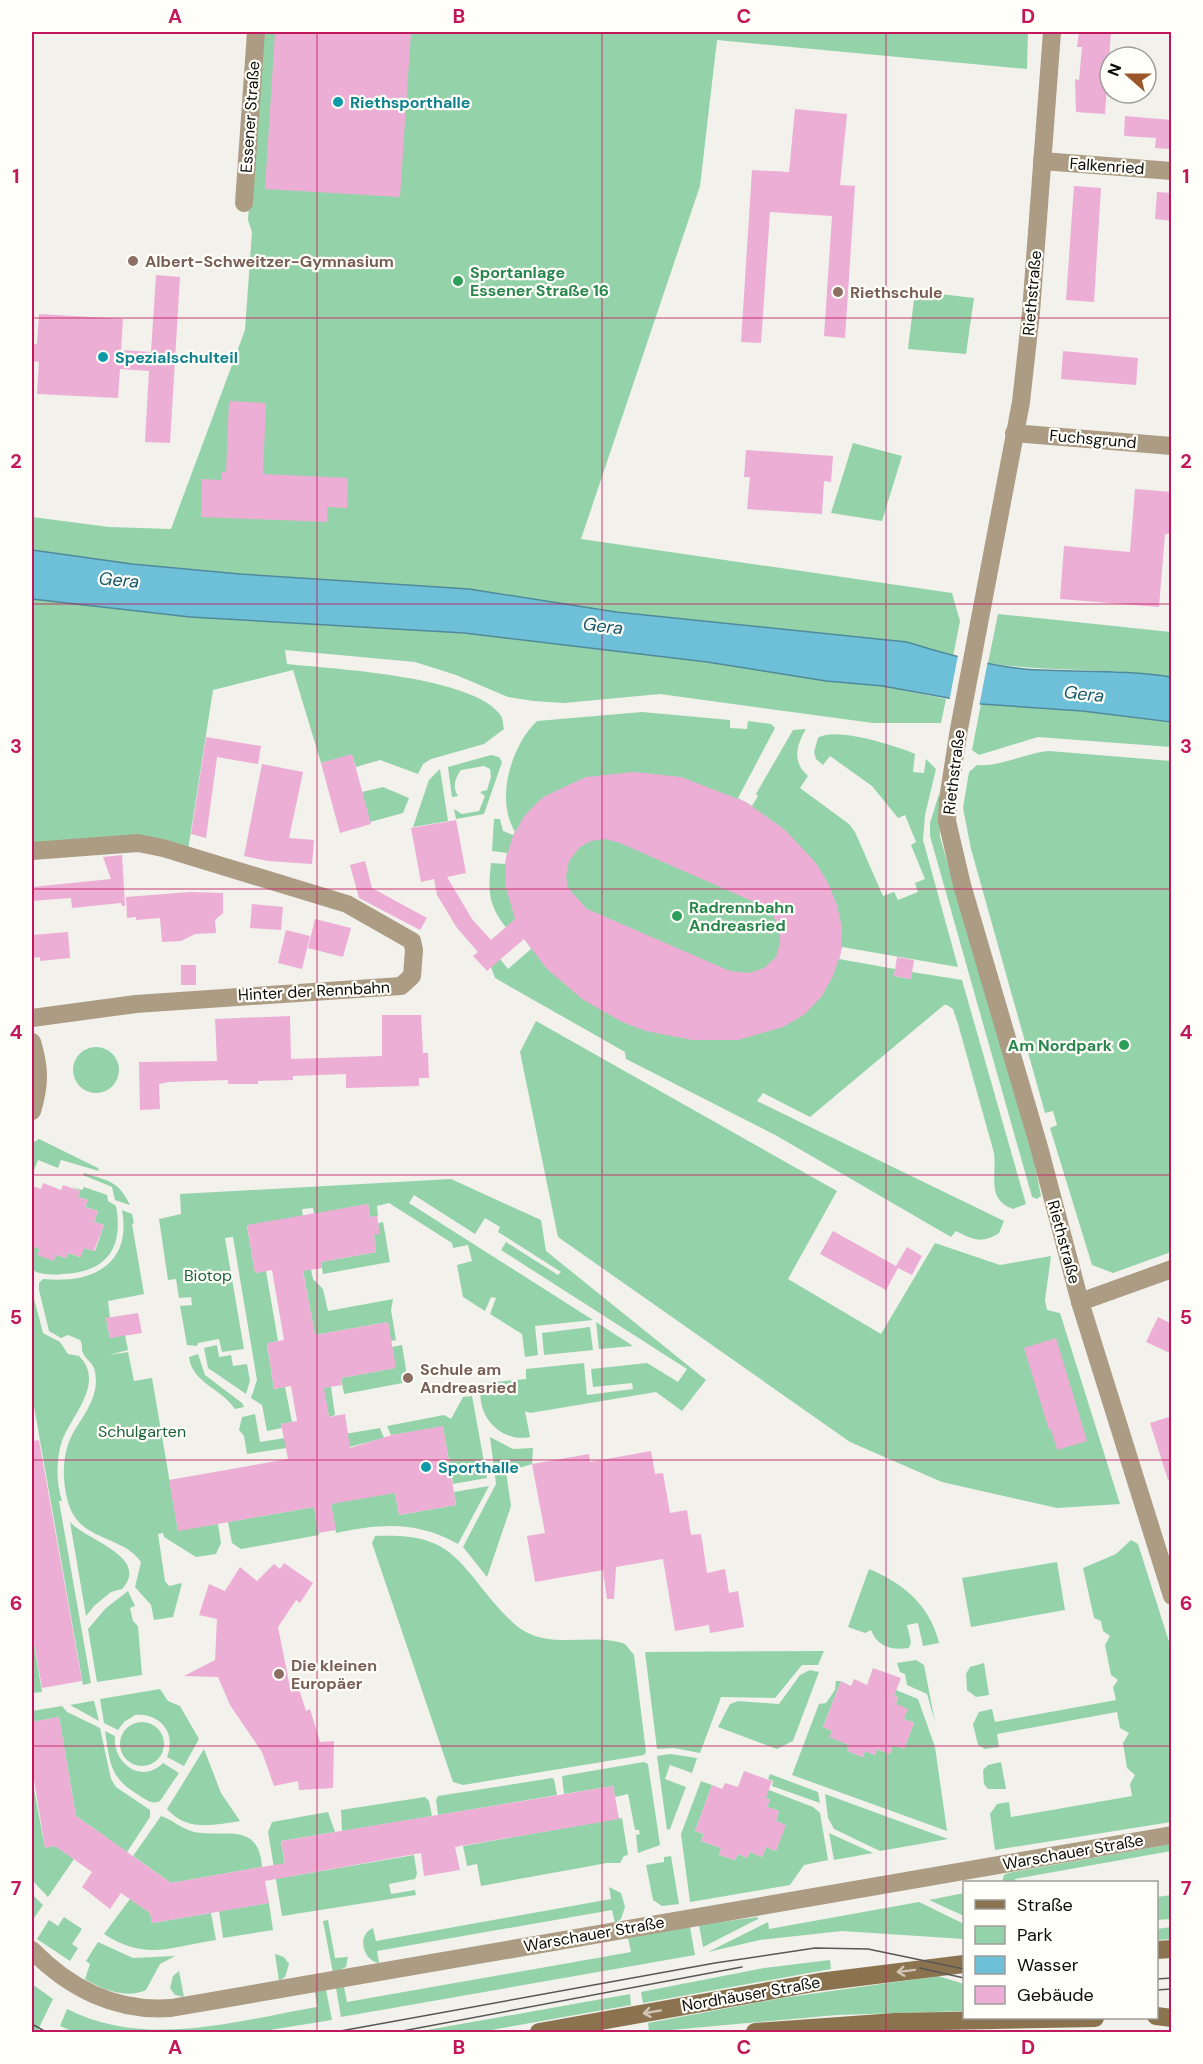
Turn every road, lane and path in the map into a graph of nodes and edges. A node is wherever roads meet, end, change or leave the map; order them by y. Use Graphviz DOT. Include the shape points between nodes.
graph roads {
  1 [pos="255,32"];
  2 [pos="1052,32"];
  3 [pos="1042,161"];
  4 [pos="1172,171"];
  5 [pos="244,203"];
  6 [pos="1014,433"];
  7 [pos="1172,446"];
  8 [pos="32,851"];
  9 [pos="32,1018"];
  10 [pos="32,1042"];
  11 [pos="32,1111"];
  12 [pos="1172,1269"];
  13 [pos="1080,1302"];
  14 [pos="1172,1596"];
  15 [pos="1172,1835"];
  16 [pos="32,1950"];
  17 [pos="963,1964"];
  18 [pos="1045,2019"];
  19 [pos="539,2032"];
  20 [pos="755,2032"];
  1 -- 5 [label="street, Essener Straße"];
  2 -- 3 [label="street, Riethstraße"];
  3 -- 4 [label="street, Falkenried"];
  3 -- 6 [label="street, Riethstraße" via="1031,312"];
  6 -- 7 [label="street, Fuchsgrund"];
  6 -- 13 [label="street, Riethstraße" via="959,729 948,799 950,837"];
  8 -- 9 [label="street, Hinter der Rennbahn" via="138,843 163,848 347,904 412,941 414,950 412,976 401,986 136,1004"];
  10 -- 11 [label="street" via="40,1079"];
  12 -- 13 [label="street"];
  13 -- 14 [label="street, Riethstraße"];
  15 -- 16 [label="street, Warschauer Straße" via="171,2008 130,2007 99,1997 56,1973"];
  17 -- 19 [label="main road, Nordhäuser Straße, one-way" via="819,1982"];
  18 -- 20 [label="main road" via="895,2022"];
}
